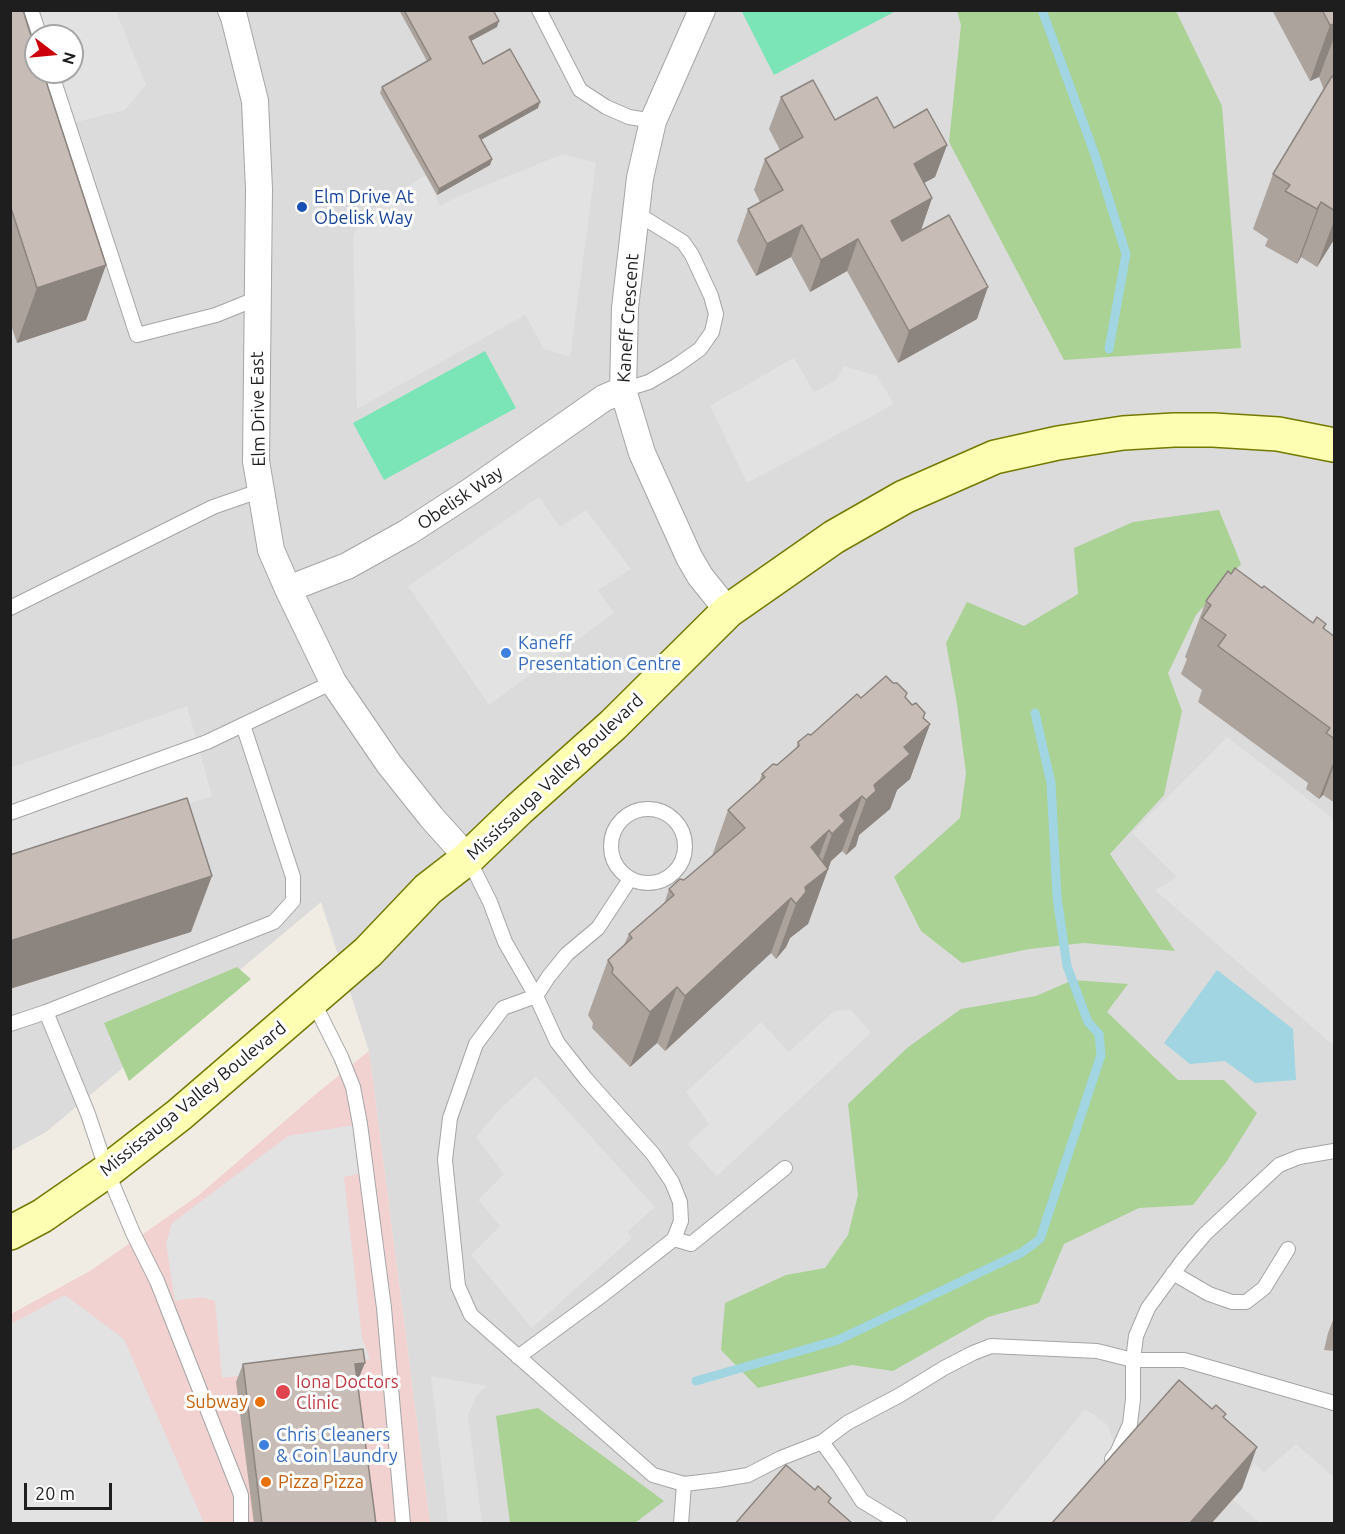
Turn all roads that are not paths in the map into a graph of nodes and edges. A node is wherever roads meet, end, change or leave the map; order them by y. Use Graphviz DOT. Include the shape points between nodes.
graph roads {
  1 [pos="231,10"];
  2 [pos="539,10"];
  3 [pos="702,10"];
  4 [pos="55,84"];
  5 [pos="653,121"];
  6 [pos="636,213"];
  7 [pos="258,298"];
  8 [pos="623,390"];
  9 [pos="1335,445"];
  10 [pos="261,490"];
  11 [pos="288,589"];
  12 [pos="10,608"];
  13 [pos="728,611"];
  14 [pos="333,682"];
  15 [pos="243,725"];
  16 [pos="10,813"];
  17 [pos="468,858"];
  18 [pos="630,879"];
  19 [pos="536,996"];
  20 [pos="313,1001"];
  21 [pos="46,1012"];
  22 [pos="10,1024"];
  23 [pos="1335,1151"];
  24 [pos="785,1168"];
  25 [pos="107,1171"];
  26 [pos="10,1233"];
  27 [pos="674,1239"];
  28 [pos="1288,1248"];
  29 [pos="1173,1273"];
  30 [pos="518,1357"];
  31 [pos="1133,1360"];
  32 [pos="1335,1403"];
  33 [pos="822,1442"];
  34 [pos="1101,1471"];
  35 [pos="684,1484"];
  36 [pos="241,1524"];
  37 [pos="403,1524"];
  38 [pos="681,1524"];
  39 [pos="900,1524"];
  1 -- 7 [label="street, Elm Drive East" via="255,101"];
  2 -- 5 [label="lane" via="580,90 628,117"];
  3 -- 5 [label="street, Kaneff Crescent"];
  4 -- 7 [label="lane" via="137,335 216,315"];
  5 -- 6 [label="street, Kaneff Crescent"];
  6 -- 8 [label="street, Kaneff Crescent" via="625,308"];
  6 -- 8 [label="lane" via="683,242 717,314 712,332 700,350 649,382"];
  7 -- 10 [label="street, Elm Drive East" via="256,461"];
  8 -- 11 [label="street, Obelisk Way" via="604,398 408,532 347,566"];
  8 -- 13 [label="street, Kaneff Crescent" via="642,453 689,557"];
  9 -- 13 [label="street, Mississauga Valley Boulevard" via="1278,434 1174,430 1101,436 995,457 903,497 834,537"];
  10 -- 11 [label="street, Elm Drive East" via="272,550"];
  10 -- 12 [label="lane" via="213,507"];
  11 -- 14 [label="street, Elm Drive East"];
  13 -- 17 [label="street, Mississauga Valley Boulevard" via="613,725"];
  14 -- 15 [label="lane"];
  14 -- 17 [label="street, Elm Drive East" via="389,764"];
  15 -- 16 [label="lane" via="207,742"];
  15 -- 21 [label="lane" via="293,877 293,901 274,921"];
  17 -- 19 [label="lane" via="505,942"];
  17 -- 20 [label="street, Mississauga Valley Boulevard" via="428,889 368,952"];
  18 -- 18 [label="lane" via="660,881 673,873 682,860 681,830 672,818 658,810 643,809 617,825 611,840 612,855 618,869"];
  18 -- 19 [label="lane" via="598,928 567,954"];
  19 -- 27 [label="lane" via="557,1042 672,1182 680,1202 681,1221"];
  19 -- 30 [label="lane" via="503,1008 476,1044 450,1118 445,1160 458,1286 471,1315"];
  20 -- 25 [label="street, Mississauga Valley Boulevard"];
  20 -- 37 [label="lane" via="353,1087 360,1124 384,1308"];
  21 -- 22 [label="lane"];
  21 -- 25 [label="lane"];
  23 -- 29 [label="lane" via="1299,1157 1279,1166 1205,1234"];
  24 -- 27 [label="lane" via="691,1244"];
  25 -- 26 [label="street, Mississauga Valley Boulevard"];
  25 -- 36 [label="lane" via="157,1281 241,1495"];
  27 -- 30 [label="lane"];
  28 -- 29 [label="lane" via="1264,1288 1246,1302 1209,1294"];
  29 -- 31 [label="lane" via="1148,1308 1136,1336"];
  30 -- 35 [label="lane" via="653,1475"];
  31 -- 32 [label="lane" via="1184,1360"];
  31 -- 33 [label="lane" via="1097,1351 991,1346 847,1423"];
  31 -- 34 [label="lane" via="1130,1424 1117,1453"];
  33 -- 35 [label="lane" via="748,1475"];
  33 -- 39 [label="lane" via="862,1501"];
  35 -- 38 [label="lane"];
}
